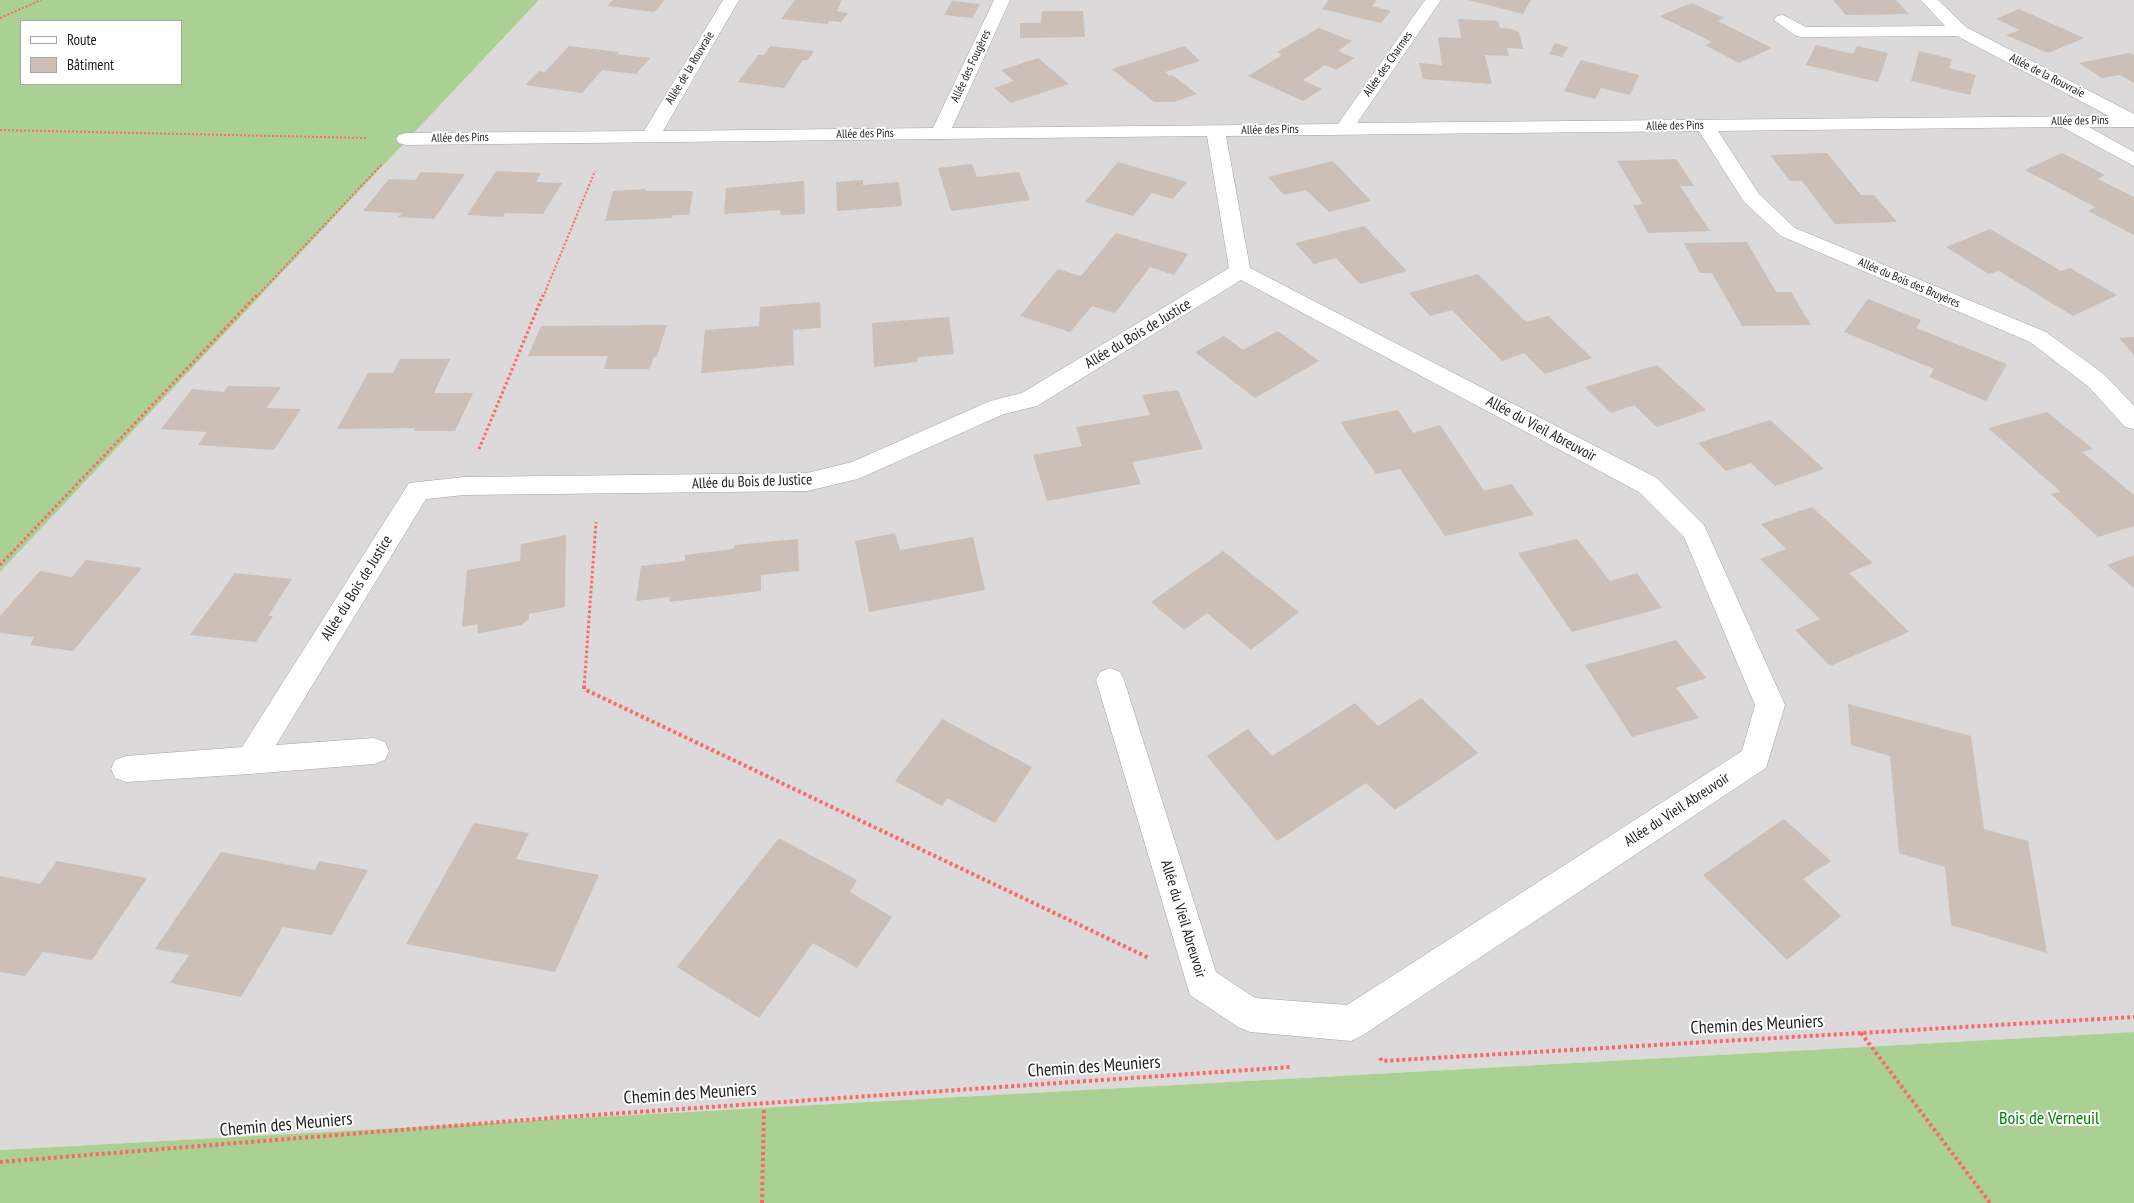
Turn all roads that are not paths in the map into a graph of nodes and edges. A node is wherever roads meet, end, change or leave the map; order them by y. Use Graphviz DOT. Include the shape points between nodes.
graph roads {
  1 [pos="731,0"];
  2 [pos="1002,0"];
  3 [pos="1433,0"];
  4 [pos="1929,0"];
  5 [pos="1782,20"];
  6 [pos="1960,31"];
  7 [pos="2134,121"];
  8 [pos="2066,122"];
  9 [pos="1705,125"];
  10 [pos="1344,129"];
  11 [pos="1215,130"];
  12 [pos="940,133"];
  13 [pos="650,136"];
  14 [pos="406,139"];
  15 [pos="2134,160"];
  16 [pos="1240,271"];
  17 [pos="2134,421"];
  18 [pos="1110,680"];
  19 [pos="374,751"];
  20 [pos="250,761"];
  21 [pos="126,769"];
  1 -- 13 [label="street, Allée de la Rouvraie"];
  2 -- 12 [label="street, Allée des Fougères"];
  3 -- 10 [label="street, Allée des Charmes"];
  4 -- 6 [label="street, Allée de la Rouvraie"];
  5 -- 6 [label="street, Allée de la Rouvraie" via="1802,32"];
  6 -- 7 [label="street, Allée de la Rouvraie"];
  7 -- 8 [label="street, Allée des Pins"];
  8 -- 9 [label="street, Allée des Pins"];
  8 -- 15 [label="street"];
  9 -- 10 [label="street, Allée des Pins"];
  9 -- 17 [label="street, Allée du Bois des Bruyères" via="1751,198 1788,232 2038,337 2096,381"];
  10 -- 11 [label="street, Allée des Pins"];
  11 -- 12 [label="street, Allée des Pins"];
  11 -- 16 [label="street"];
  12 -- 13 [label="street, Allée des Pins"];
  13 -- 14 [label="street, Allée des Pins"];
  16 -- 18 [label="street, Allée du Vieil Abreuvoir" via="1648,485 1695,532 1770,705 1755,759 1351,1023 1250,1015 1202,983"];
  16 -- 20 [label="street, Allée du Bois de Justice" via="1029,400 998,407 858,470 807,482 464,486 418,490"];
  19 -- 20 [label="street"];
  20 -- 21 [label="street"];
}
